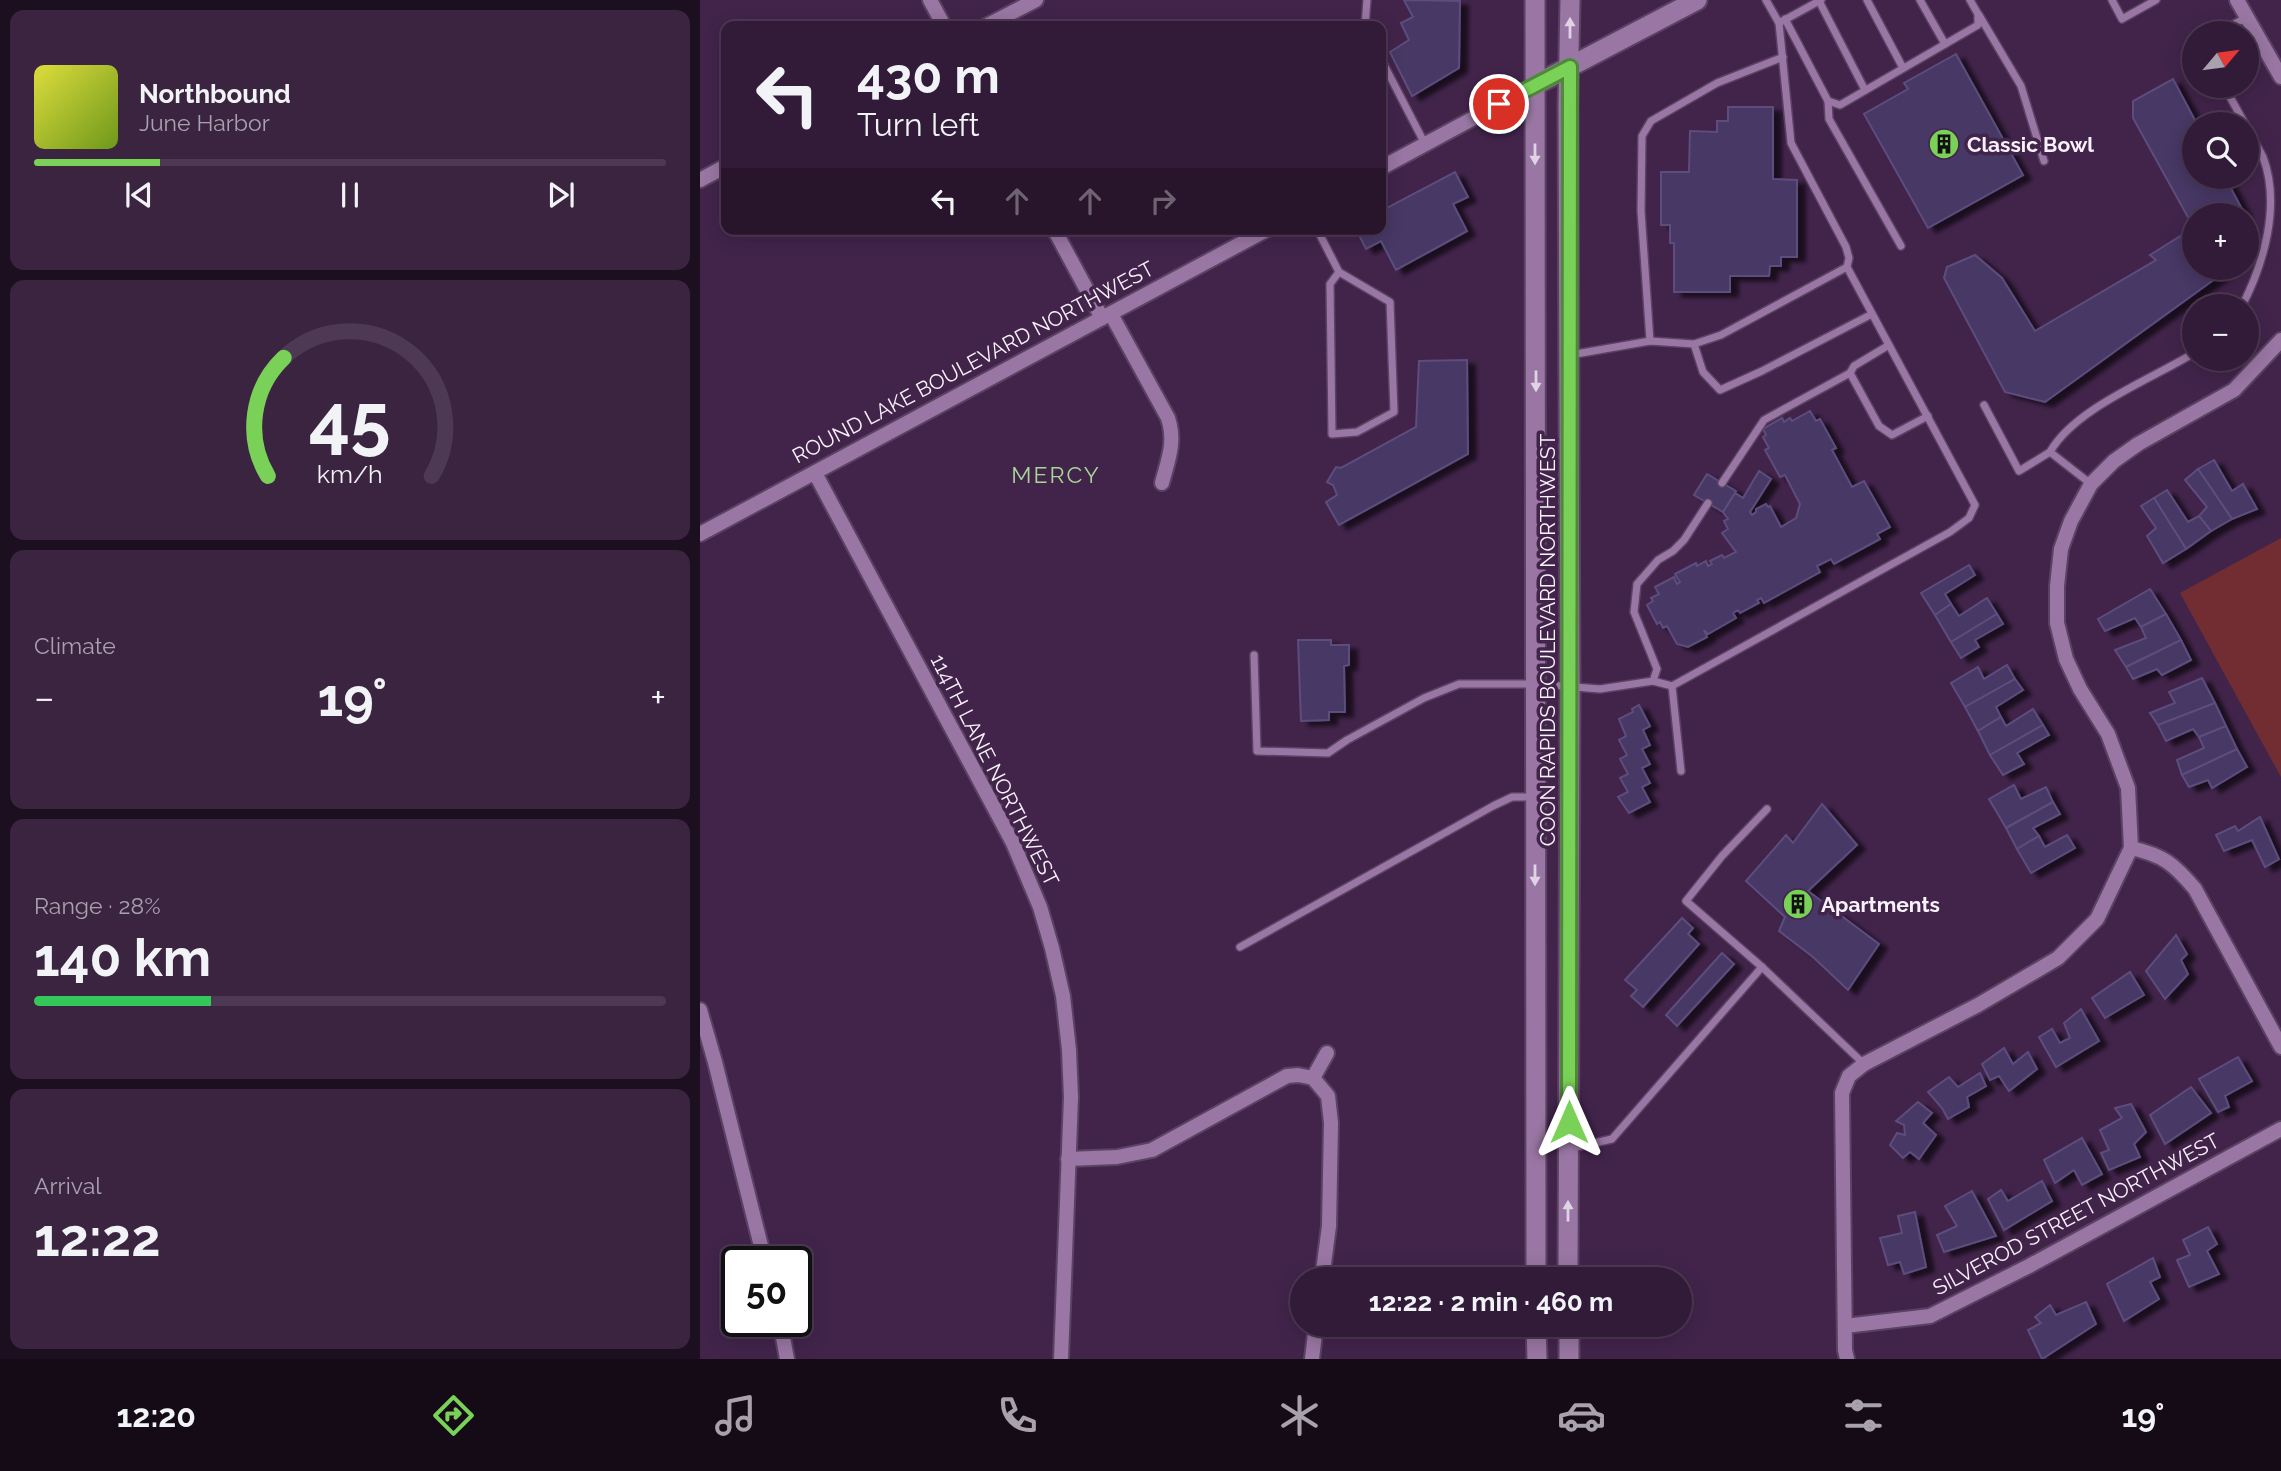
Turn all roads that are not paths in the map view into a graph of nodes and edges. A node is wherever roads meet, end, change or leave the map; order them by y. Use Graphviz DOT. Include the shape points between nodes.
graph roads {
  1 [pos="930,0"];
  2 [pos="1036,0"];
  3 [pos="1367,0"];
  4 [pos="1535,0"];
  5 [pos="1570,0"];
  6 [pos="1697,0"];
  7 [pos="1766,0"];
  8 [pos="1820,0"];
  9 [pos="1867,0"];
  10 [pos="1920,0"];
  11 [pos="1970,0"];
  12 [pos="2112,0"];
  13 [pos="2155,0"];
  14 [pos="2237,0"];
  15 [pos="1978,14"];
  16 [pos="2247,17"];
  17 [pos="941,21"];
  18 [pos="996,21"];
  19 [pos="1365,21"];
  20 [pos="1782,21"];
  21 [pos="2240,21"];
  22 [pos="1945,44"];
  23 [pos="1783,57"];
  24 [pos="1570,67"];
  25 [pos="1903,68"];
  26 [pos="1386,69"];
  27 [pos="2281,77"];
  28 [pos="1535,85"];
  29 [pos="1865,90"];
  30 [pos="1828,101"];
  31 [pos="1425,144"];
  32 [pos="2259,151"];
  33 [pos="2044,161"];
  34 [pos="1386,165"];
  35 [pos="721,169"];
  36 [pos="700,180"];
  37 [pos="1058,235"];
  38 [pos="1257,235"];
  39 [pos="1320,235"];
  40 [pos="1901,246"];
  41 [pos="1847,267"];
  42 [pos="1339,272"];
  43 [pos="2248,294"];
  44 [pos="1872,314"];
  45 [pos="1107,316"];
  46 [pos="2281,340"];
  47 [pos="1650,341"];
  48 [pos="1695,344"];
  49 [pos="1889,345"];
  50 [pos="1569,355"];
  51 [pos="2182,360"];
  52 [pos="1850,373"];
  53 [pos="1984,405"];
  54 [pos="1928,416"];
  55 [pos="2050,452"];
  56 [pos="815,473"];
  57 [pos="1161,483"];
  58 [pos="1722,483"];
  59 [pos="2091,484"];
  60 [pos="1708,503"];
  61 [pos="700,534"];
  62 [pos="1254,654"];
  63 [pos="1653,681"];
  64 [pos="1536,684"];
  65 [pos="1672,686"];
  66 [pos="1570,688"];
  67 [pos="1681,771"];
  68 [pos="1536,797"];
  69 [pos="1767,809"];
  70 [pos="2130,848"];
  71 [pos="1240,947"];
  72 [pos="1762,967"];
  73 [pos="700,1010"];
  74 [pos="2281,1047"];
  75 [pos="1327,1053"];
  76 [pos="1864,1063"];
  77 [pos="1313,1078"];
  78 [pos="2281,1129"];
  79 [pos="1568,1149"];
  80 [pos="1068,1159"];
  81 [pos="761,1246"];
  82 [pos="1323,1267"];
  83 [pos="1536,1267"];
  84 [pos="1568,1267"];
  85 [pos="1845,1326"];
  86 [pos="782,1337"];
  87 [pos="1315,1337"];
  88 [pos="1536,1337"];
  89 [pos="1569,1337"];
  90 [pos="787,1359"];
  91 [pos="1061,1359"];
  92 [pos="1312,1359"];
  93 [pos="1536,1359"];
  94 [pos="1569,1359"];
  95 [pos="1847,1359"];
  1 -- 17 [label="street"];
  2 -- 18 [label="street"];
  3 -- 19 [label="lane"];
  4 -- 28 [label="main road, COON RAPIDS BOULEVARD NORTHWEST"];
  24 -- 5 [label="main road, COON RAPIDS BOULEVARD NORTHWEST, one-way"];
  6 -- 24 [label="main road"];
  7 -- 20 [label="lane"];
  8 -- 20 [label="lane"];
  8 -- 29 [label="lane"];
  9 -- 25 [label="lane"];
  10 -- 22 [label="lane"];
  11 -- 15 [label="lane"];
  12 -- 13 [label="lane" via="2122,19"];
  14 -- 16 [label="street"];
  15 -- 22 [label="lane" via="1978,25"];
  15 -- 33 [label="lane" via="2021,86"];
  16 -- 21 [label="lane"];
  16 -- 27 [label="street"];
  20 -- 23 [label="lane"];
  20 -- 30 [label="lane"];
  22 -- 25 [label="lane"];
  23 -- 41 [label="lane" via="1791,143 1846,247"];
  23 -- 47 [label="lane" via="1717,83 1651,121 1642,136 1641,211"];
  24 -- 28 [label="main road"];
  24 -- 50 [label="main road, COON RAPIDS BOULEVARD NORTHWEST"];
  25 -- 29 [label="lane"];
  26 -- 31 [label="lane"];
  28 -- 31 [label="street"];
  28 -- 64 [label="main road, COON RAPIDS BOULEVARD NORTHWEST, one-way"];
  29 -- 30 [label="lane" via="1840,105"];
  30 -- 40 [label="lane" via="1829,119"];
  31 -- 34 [label="street"];
  32 -- 43 [label="lane" via="2270,190 2271,216"];
  35 -- 36 [label="street"];
  37 -- 45 [label="street"];
  38 -- 45 [label="street, ROUND LAKE BOULEVARD NORTHWEST"];
  39 -- 42 [label="lane"];
  41 -- 44 [label="lane"];
  41 -- 48 [label="lane" via="1721,335"];
  42 -- 42 [label="lane" via="1390,302 1394,412 1357,432 1332,433 1330,284"];
  44 -- 48 [label="lane" via="1720,390 1703,372"];
  44 -- 49 [label="lane"];
  45 -- 56 [label="street, ROUND LAKE BOULEVARD NORTHWEST"];
  45 -- 57 [label="street" via="1168,418 1172,446"];
  46 -- 59 [label="street" via="2234,390 2138,444"];
  47 -- 48 [label="lane"];
  47 -- 50 [label="lane"];
  49 -- 52 [label="lane"];
  49 -- 54 [label="lane"];
  50 -- 66 [label="main road, COON RAPIDS BOULEVARD NORTHWEST"];
  51 -- 55 [label="lane" via="2103,404 2073,426"];
  52 -- 54 [label="lane" via="1879,426 1892,435"];
  52 -- 58 [label="lane" via="1764,420"];
  53 -- 55 [label="lane" via="2019,471"];
  54 -- 65 [label="lane" via="1975,505 1969,518"];
  55 -- 59 [label="lane"];
  56 -- 61 [label="street, ROUND LAKE BOULEVARD NORTHWEST"];
  56 -- 80 [label="street, 114TH LANE NORTHWEST" via="988,795 1040,907 1063,996 1071,1075"];
  59 -- 70 [label="street" via="2061,550 2057,623 2066,659 2108,734 2128,788"];
  60 -- 63 [label="lane" via="1684,540 1637,584 1634,612 1657,669"];
  62 -- 64 [label="lane" via="1257,751 1328,753 1442,689 1474,683"];
  63 -- 65 [label="lane"];
  63 -- 66 [label="lane" via="1600,689"];
  64 -- 66 [label="lane"];
  64 -- 68 [label="main road, COON RAPIDS BOULEVARD NORTHWEST"];
  65 -- 67 [label="lane"];
  66 -- 79 [label="main road, COON RAPIDS BOULEVARD NORTHWEST"];
  68 -- 71 [label="lane" via="1512,797 1493,806"];
  68 -- 83 [label="main road, COON RAPIDS BOULEVARD NORTHWEST, one-way"];
  69 -- 72 [label="lane" via="1686,901"];
  70 -- 74 [label="street" via="2154,853 2177,867 2195,889"];
  70 -- 76 [label="street" via="2097,919 2057,958 1978,1005"];
  72 -- 76 [label="lane"];
  72 -- 79 [label="lane" via="1612,1139"];
  73 -- 81 [label="street"];
  75 -- 77 [label="street"];
  76 -- 85 [label="street" via="1850,1076 1842,1093"];
  77 -- 80 [label="street" via="1287,1076 1152,1150"];
  77 -- 82 [label="street" via="1328,1097 1331,1123"];
  78 -- 85 [label="street, SILVEROD STREET NORTHWEST" via="1930,1316"];
  84 -- 79 [label="main road, COON RAPIDS BOULEVARD NORTHWEST, one-way"];
  80 -- 91 [label="street, 114TH LANE NORTHWEST"];
  85 -- 95 [label="street"];
  86 -- 90 [label="street"];
  87 -- 92 [label="street"];
  88 -- 93 [label="main road"];
  89 -- 94 [label="main road"];
}
